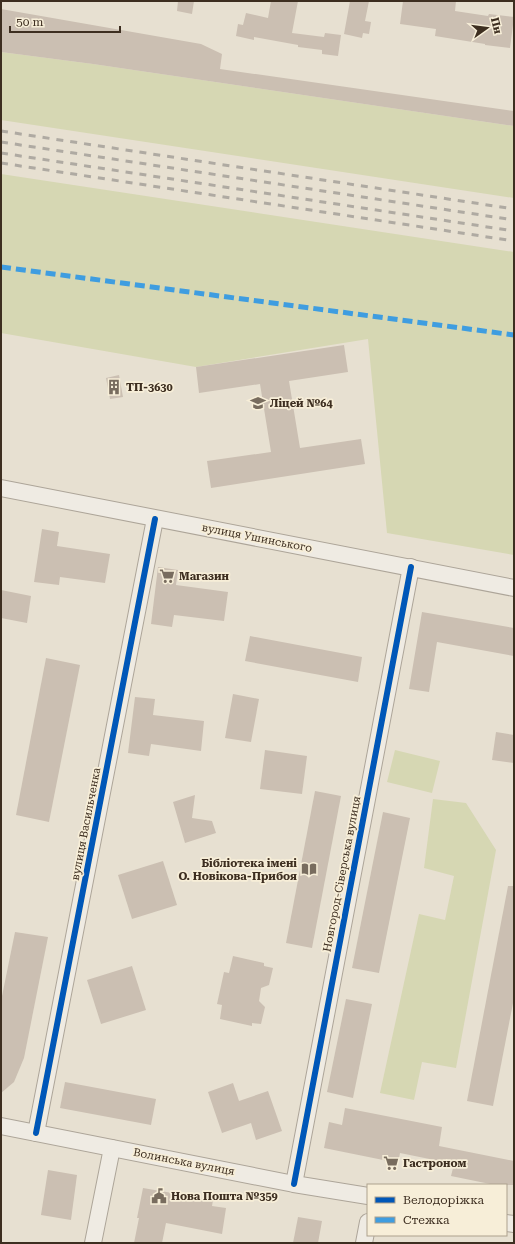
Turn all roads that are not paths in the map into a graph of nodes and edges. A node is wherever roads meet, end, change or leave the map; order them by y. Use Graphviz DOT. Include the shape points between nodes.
graph roads {
  1 [pos="1,488"];
  2 [pos="155,519"];
  3 [pos="411,568"];
  4 [pos="514,588"];
  5 [pos="1,1126"];
  6 [pos="36,1133"];
  7 [pos="112,1148"];
  8 [pos="294,1184"];
  9 [pos="367,1196"];
  10 [pos="367,1227"];
  11 [pos="94,1243"];
  12 [pos="364,1243"];
  1 -- 2 [label="street, вулиця Ушинського"];
  2 -- 3 [label="street, вулиця Ушинського"];
  2 -- 6 [label="street, вулиця Васильченка"];
  3 -- 4 [label="street, вулиця Ушинського"];
  3 -- 8 [label="street, Новгород-Сіверська вулиця"];
  5 -- 6 [label="street, Волинська вулиця"];
  6 -- 7 [label="street, Волинська вулиця"];
  7 -- 8 [label="street, Волинська вулиця"];
  7 -- 11 [label="street"];
  8 -- 9 [label="street, Волинська вулиця"];
  10 -- 12 [label="street"];
}
